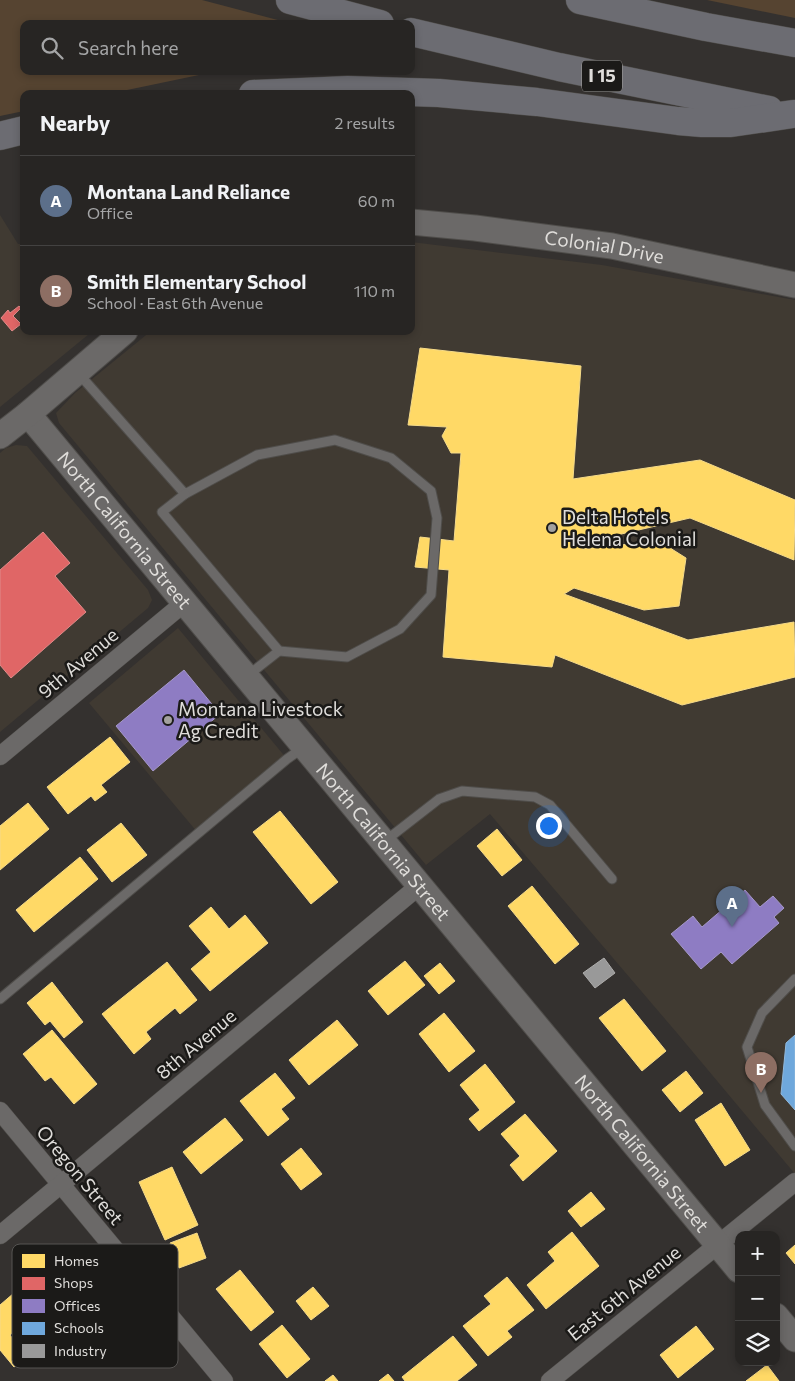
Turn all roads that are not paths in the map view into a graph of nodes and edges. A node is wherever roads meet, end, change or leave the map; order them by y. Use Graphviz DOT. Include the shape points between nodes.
graph roads {
  1 [pos="290,0"];
  2 [pos="580,0"];
  3 [pos="365,20"];
  4 [pos="415,33"];
  5 [pos="795,43"];
  6 [pos="415,92"];
  7 [pos="794,114"];
  8 [pos="20,131"];
  9 [pos="0,136"];
  10 [pos="415,222"];
  11 [pos="795,285"];
  12 [pos="119,335"];
  13 [pos="77,372"];
  14 [pos="28,414"];
  15 [pos="0,436"];
  16 [pos="185,494"];
  17 [pos="184,602"];
  18 [pos="278,651"];
  19 [pos="246,677"];
  20 [pos="304,747"];
  21 [pos="0,756"];
  22 [pos="383,843"];
  23 [pos="612,878"];
  24 [pos="419,886"];
  25 [pos="795,979"];
  26 [pos="0,999"];
  27 [pos="0,1111"];
  28 [pos="795,1146"];
  29 [pos="795,1182"];
  30 [pos="61,1185"];
  31 [pos="0,1235"];
  32 [pos="110,1244"];
  33 [pos="718,1244"];
  34 [pos="735,1265"];
  35 [pos="780,1321"];
  36 [pos="178,1326"];
  37 [pos="795,1339"];
  38 [pos="224,1381"];
  39 [pos="550,1381"];
  1 -- 3 [label="highway"];
  2 -- 5 [label="highway"];
  4 -- 7 [label="highway, I 15" via="578,71"];
  6 -- 7 [label="highway" via="537,102 702,124"];
  8 -- 9 [label="highway"];
  10 -- 11 [label="street, Colonial Drive" via="612,246"];
  12 -- 13 [label="street"];
  13 -- 14 [label="street"];
  13 -- 16 [label="lane"];
  14 -- 15 [label="street"];
  14 -- 17 [label="street, North California Street"];
  16 -- 18 [label="lane" via="162,512"];
  16 -- 18 [label="lane" via="257,455 335,440 391,458 431,491 437,518 431,595 400,629 347,656"];
  17 -- 19 [label="street, North California Street"];
  17 -- 21 [label="street, 9th Avenue"];
  18 -- 19 [label="lane"];
  19 -- 20 [label="street, North California Street"];
  20 -- 22 [label="street, North California Street"];
  20 -- 26 [label="lane"];
  22 -- 23 [label="lane" via="439,799 462,791 535,797 550,805"];
  22 -- 24 [label="street, North California Street"];
  24 -- 30 [label="street, 8th Avenue"];
  24 -- 33 [label="street, North California Street"];
  25 -- 28 [label="lane" via="762,1013 747,1048 765,1105"];
  27 -- 30 [label="street, Oregon Street"];
  29 -- 33 [label="street, East 6th Avenue"];
  30 -- 31 [label="street, 8th Avenue"];
  30 -- 32 [label="street, Oregon Street"];
  33 -- 34 [label="street, North California Street"];
  33 -- 39 [label="street, East 6th Avenue"];
  35 -- 37 [label="street"];
  36 -- 38 [label="street, Oregon Street"];
}
